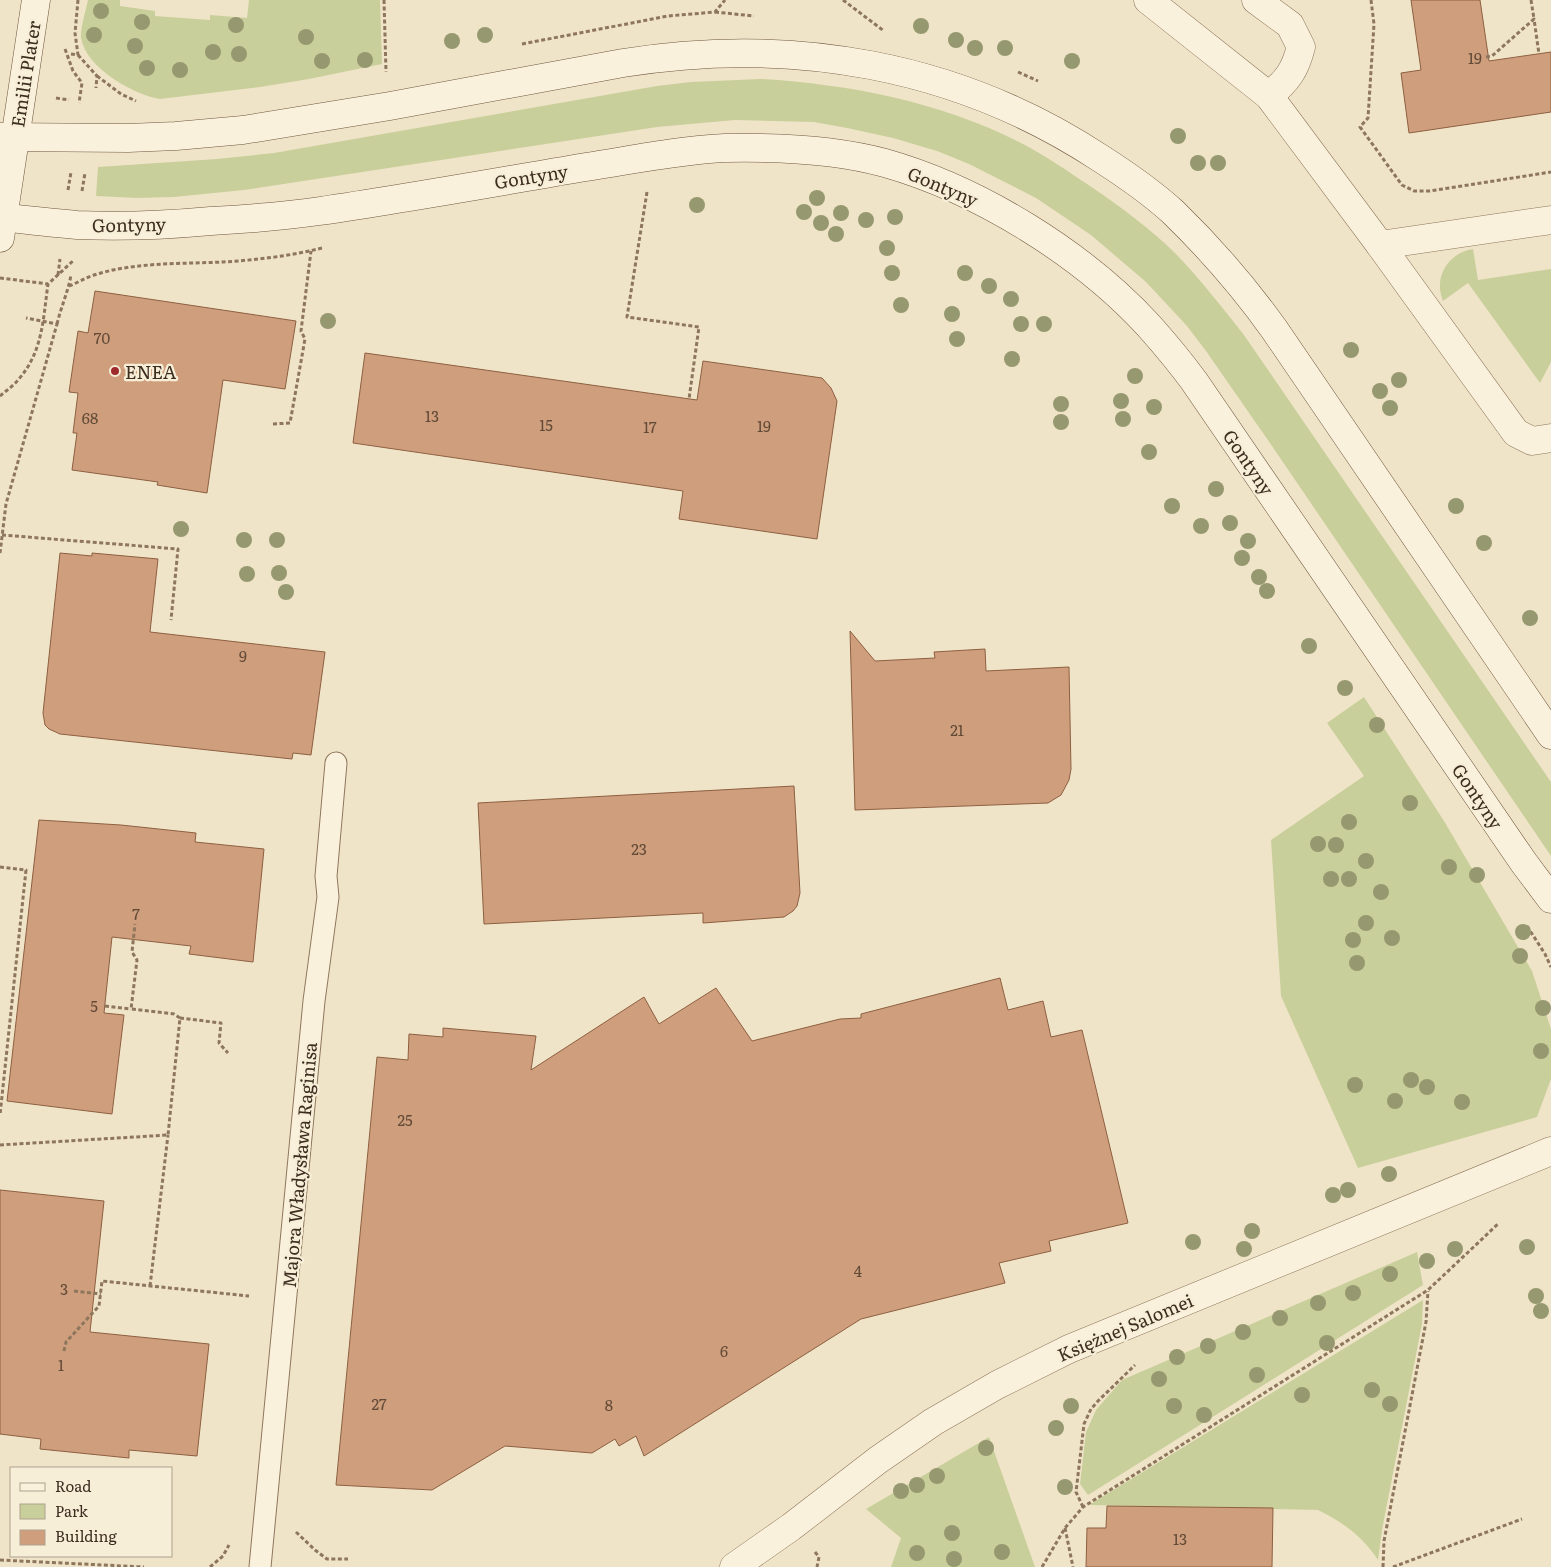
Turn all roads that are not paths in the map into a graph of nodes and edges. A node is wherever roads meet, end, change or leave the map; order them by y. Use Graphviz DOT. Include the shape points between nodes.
graph roads {
  1 [pos="36,0"];
  2 [pos="1148,0"];
  3 [pos="1256,0"];
  4 [pos="1269,96"];
  5 [pos="8,137"];
  6 [pos="1551,220"];
  7 [pos="1,224"];
  8 [pos="1380,244"];
  9 [pos="1551,438"];
  10 [pos="1551,735"];
  11 [pos="336,763"];
  12 [pos="1551,899"];
  13 [pos="1551,1150"];
  14 [pos="260,1567"];
  15 [pos="734,1567"];
  1 -- 5 [label="street, Emilii Plater"];
  2 -- 4 [label="street"];
  3 -- 4 [label="street" via="1290,25 1301,46 1296,65 1284,83"];
  4 -- 8 [label="street"];
  5 -- 7 [label="street, Emilii Plater"];
  5 -- 10 [label="street" via="128,138 243,130 623,63 693,54 768,52 822,57 905,72 957,87 1055,130 1118,170 1172,211 1227,269 1274,329"];
  6 -- 8 [label="street"];
  7 -- 12 [label="street, Gontyny" via="182,224 318,211 664,155 726,148 851,156 882,162 950,186 1016,220 1074,260 1128,305 1172,353"];
  8 -- 9 [label="street" via="1516,433 1532,441"];
  11 -- 14 [label="lane, Majora Władysława Raginisa" via="326,876 328,897 314,1001"];
  13 -- 15 [label="street, Księżnej Salomei" via="1068,1349 1013,1377 933,1422"];
}
